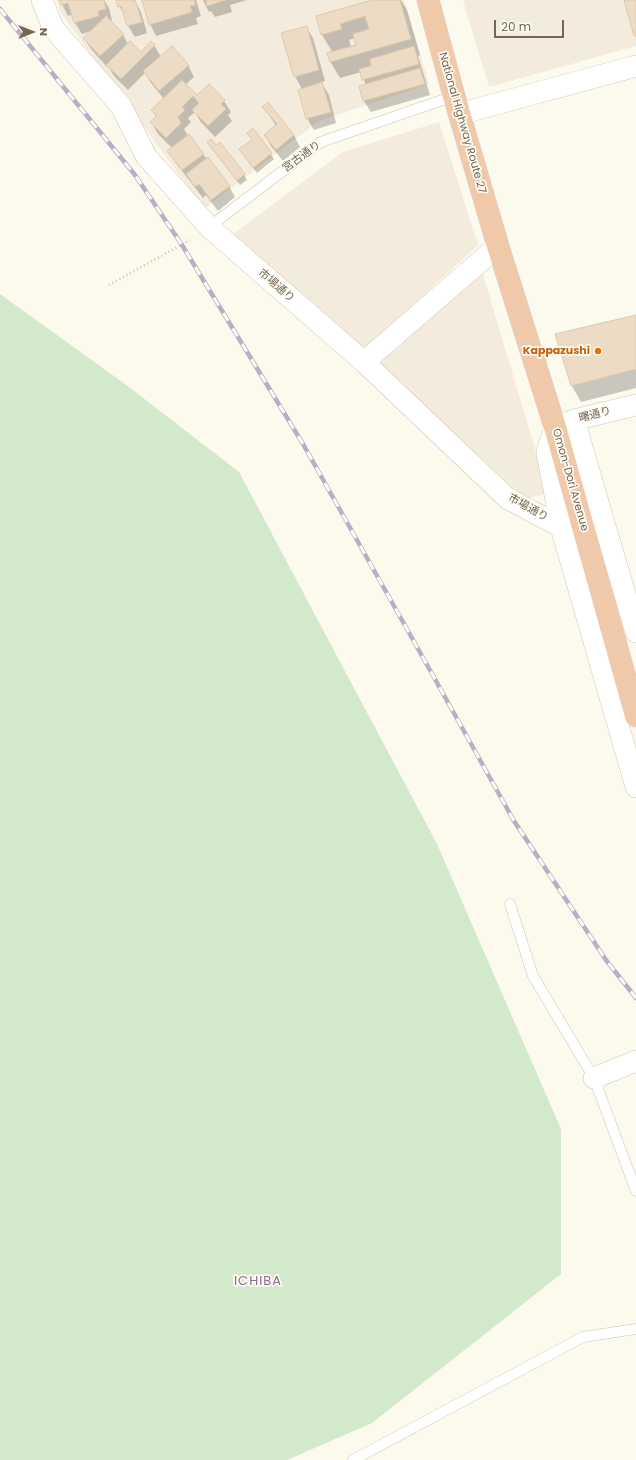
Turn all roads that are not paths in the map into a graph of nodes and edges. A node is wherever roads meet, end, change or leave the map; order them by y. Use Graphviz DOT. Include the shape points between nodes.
graph roads {
  1 [pos="42,0"];
  2 [pos="428,0"];
  3 [pos="636,66"];
  4 [pos="456,105"];
  5 [pos="209,227"];
  6 [pos="498,246"];
  7 [pos="364,362"];
  8 [pos="636,405"];
  9 [pos="565,424"];
  10 [pos="561,527"];
  11 [pos="636,632"];
  12 [pos="636,716"];
  13 [pos="636,787"];
  14 [pos="510,904"];
  15 [pos="636,1061"];
  16 [pos="594,1078"];
  17 [pos="636,1191"];
  18 [pos="636,1329"];
  19 [pos="353,1460"];
  1 -- 5 [label="street, 市場通り" via="53,28 121,106 146,156"];
  2 -- 4 [label="highway, National Highway Route 27"];
  3 -- 4 [label="street, 宮古通り"];
  4 -- 5 [label="lane, 宮古通り" via="321,142"];
  4 -- 6 [label="highway, National Highway Route 27"];
  5 -- 7 [label="street, 市場通り"];
  6 -- 7 [label="street"];
  6 -- 9 [label="highway, Omon-Dori Avenue"];
  7 -- 10 [label="street, 市場通り" via="507,498"];
  8 -- 9 [label="street, 曙通り"];
  9 -- 10 [label="street" via="547,452"];
  9 -- 11 [label="street"];
  9 -- 12 [label="highway, Omon-Dori Avenue"];
  10 -- 13 [label="street"];
  14 -- 16 [label="lane" via="533,976"];
  15 -- 16 [label="street"];
  16 -- 17 [label="lane"];
  18 -- 19 [label="lane" via="583,1337"];
}
